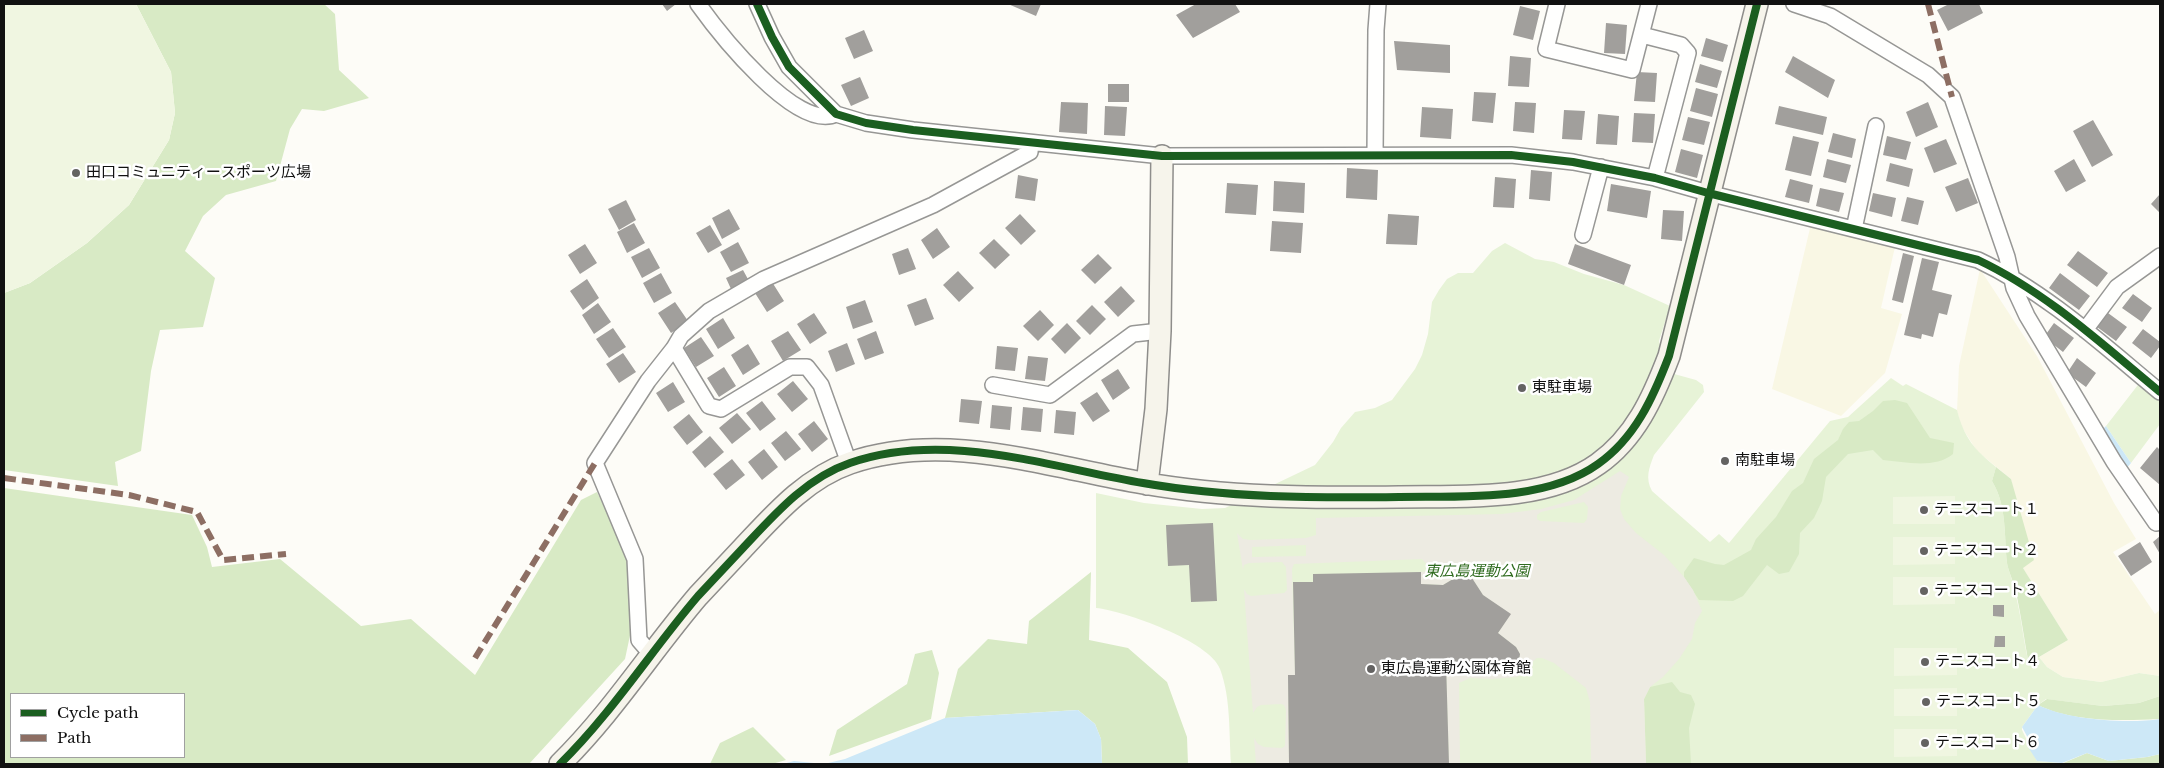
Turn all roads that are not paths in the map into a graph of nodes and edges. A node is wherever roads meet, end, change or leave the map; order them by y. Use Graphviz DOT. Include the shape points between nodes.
graph roads {
  1 [pos="698,4"];
  2 [pos="757,4"];
  3 [pos="1378,4"];
  4 [pos="1557,4"];
  5 [pos="1649,4"];
  6 [pos="1757,4"];
  7 [pos="1794,4"];
  8 [pos="1642,34"];
  9 [pos="836,114"];
  10 [pos="1876,126"];
  11 [pos="1031,143"];
  12 [pos="1375,154"];
  13 [pos="1162,156"];
  14 [pos="1601,167"];
  15 [pos="1655,178"];
  16 [pos="1708,193"];
  17 [pos="1854,228"];
  18 [pos="1583,235"];
  19 [pos="2160,256"];
  20 [pos="2010,276"];
  21 [pos="2085,330"];
  22 [pos="1160,331"];
  23 [pos="674,348"];
  24 [pos="992,385"];
  25 [pos="2160,392"];
  26 [pos="849,463"];
  27 [pos="1147,484"];
  28 [pos="2156,523"];
  29 [pos="652,655"];
  30 [pos="560,764"];
  1 -- 9 [label="street" via="732,47 789,102 816,115 830,117"];
  2 -- 9 [label="street" via="789,67"];
  3 -- 12 [label="street"];
  4 -- 8 [label="street" via="1546,49 1632,70"];
  5 -- 8 [label="street"];
  6 -- 16 [label="street"];
  7 -- 20 [label="street" via="1830,16 1928,75 1952,96 2007,257"];
  8 -- 15 [label="street" via="1682,45 1688,53"];
  9 -- 11 [label="street" via="889,128"];
  10 -- 17 [label="street"];
  11 -- 13 [label="street"];
  11 -- 23 [label="street" via="1030,152 933,205 764,279 708,311 681,336"];
  12 -- 13 [label="street"];
  12 -- 14 [label="street" via="1511,155"];
  13 -- 22 [label="street"];
  14 -- 15 [label="street"];
  14 -- 18 [label="street"];
  15 -- 16 [label="street"];
  16 -- 17 [label="street"];
  16 -- 27 [label="street" via="1677,328 1661,377 1633,432 1595,467 1568,480 1530,491 1454,496 1232,495"];
  17 -- 20 [label="street" via="1978,260"];
  19 -- 21 [label="street" via="2118,287"];
  20 -- 21 [label="street"];
  20 -- 28 [label="street" via="2027,316 2114,462"];
  21 -- 25 [label="street"];
  22 -- 24 [label="street" via="1133,334 1050,395"];
  22 -- 27 [label="street" via="1156,409"];
  23 -- 26 [label="street" via="709,406 721,409 790,367 807,367 821,385"];
  23 -- 29 [label="street" via="648,381 595,463 635,559 639,640"];
  26 -- 27 [label="street" via="920,450 961,451"];
  26 -- 29 [label="street" via="801,490 776,512 698,597"];
  29 -- 30 [label="street"];
}
